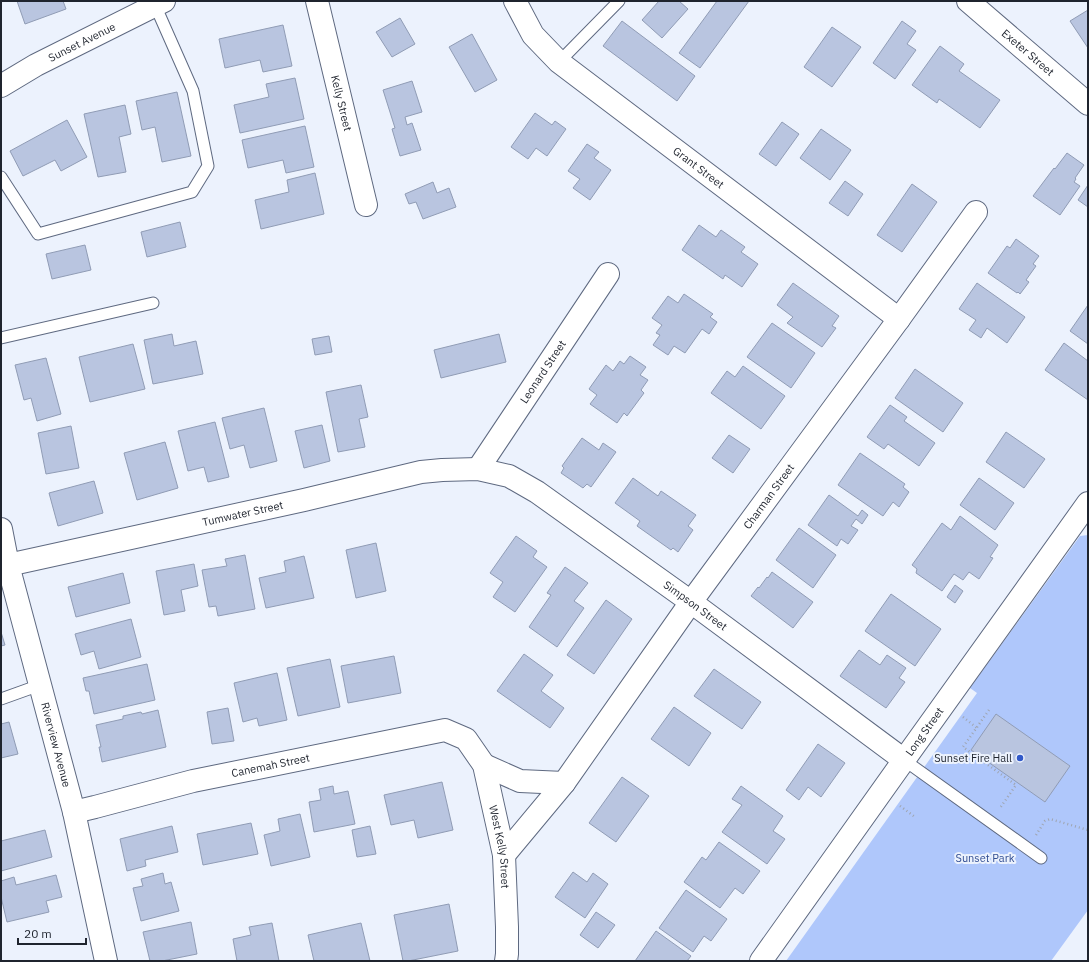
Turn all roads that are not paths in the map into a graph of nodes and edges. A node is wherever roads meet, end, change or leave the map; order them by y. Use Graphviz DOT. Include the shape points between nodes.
graph roads {
  1 [pos="317,1"];
  2 [pos="515,1"];
  3 [pos="619,1"];
  4 [pos="968,1"];
  5 [pos="157,2"];
  6 [pos="558,62"];
  7 [pos="1,86"];
  8 [pos="1088,104"];
  9 [pos="1,177"];
  10 [pos="366,205"];
  11 [pos="976,212"];
  12 [pos="608,274"];
  13 [pos="153,303"];
  14 [pos="899,319"];
  15 [pos="1,338"];
  16 [pos="478,469"];
  17 [pos="1088,503"];
  18 [pos="1,529"];
  19 [pos="8,565"];
  20 [pos="691,602"];
  21 [pos="40,685"];
  22 [pos="1,698"];
  23 [pos="466,740"];
  24 [pos="904,760"];
  25 [pos="484,765"];
  26 [pos="564,783"];
  27 [pos="74,812"];
  28 [pos="504,855"];
  29 [pos="1041,858"];
  30 [pos="106,961"];
  31 [pos="506,961"];
  32 [pos="761,961"];
  1 -- 10 [label="street, Kelly Street"];
  2 -- 6 [label="street, Grant Street" via="533,35"];
  3 -- 6 [label="lane"];
  4 -- 8 [label="street, Exeter Street"];
  5 -- 7 [label="street, Sunset Avenue"];
  5 -- 9 [label="lane" via="193,91 208,166 192,192 38,234"];
  6 -- 14 [label="street, Grant Street"];
  11 -- 14 [label="street, Charman Street"];
  12 -- 16 [label="street, Leonard Street"];
  13 -- 15 [label="lane"];
  14 -- 20 [label="street, Charman Street"];
  16 -- 19 [label="street, Tumwater Street" via="421,472"];
  16 -- 20 [label="street, Simpson Street" via="509,476 537,492"];
  17 -- 24 [label="street, Long Street"];
  18 -- 19 [label="street, Riverview Avenue"];
  19 -- 21 [label="street, Riverview Avenue"];
  20 -- 24 [label="street, Simpson Street"];
  20 -- 26 [label="street, Charman Street"];
  21 -- 22 [label="lane"];
  21 -- 27 [label="street, Riverview Avenue"];
  23 -- 25 [label="street, West Kelly Street"];
  23 -- 27 [label="street, Canemah Street" via="445,730 193,781"];
  24 -- 29 [label="lane"];
  24 -- 32 [label="street, Long Street"];
  25 -- 26 [label="street" via="520,781"];
  25 -- 28 [label="street, West Kelly Street"];
  26 -- 28 [label="street, Charman Street"];
  27 -- 30 [label="street, Riverview Avenue"];
  28 -- 31 [label="street, West Kelly Street"];
}
